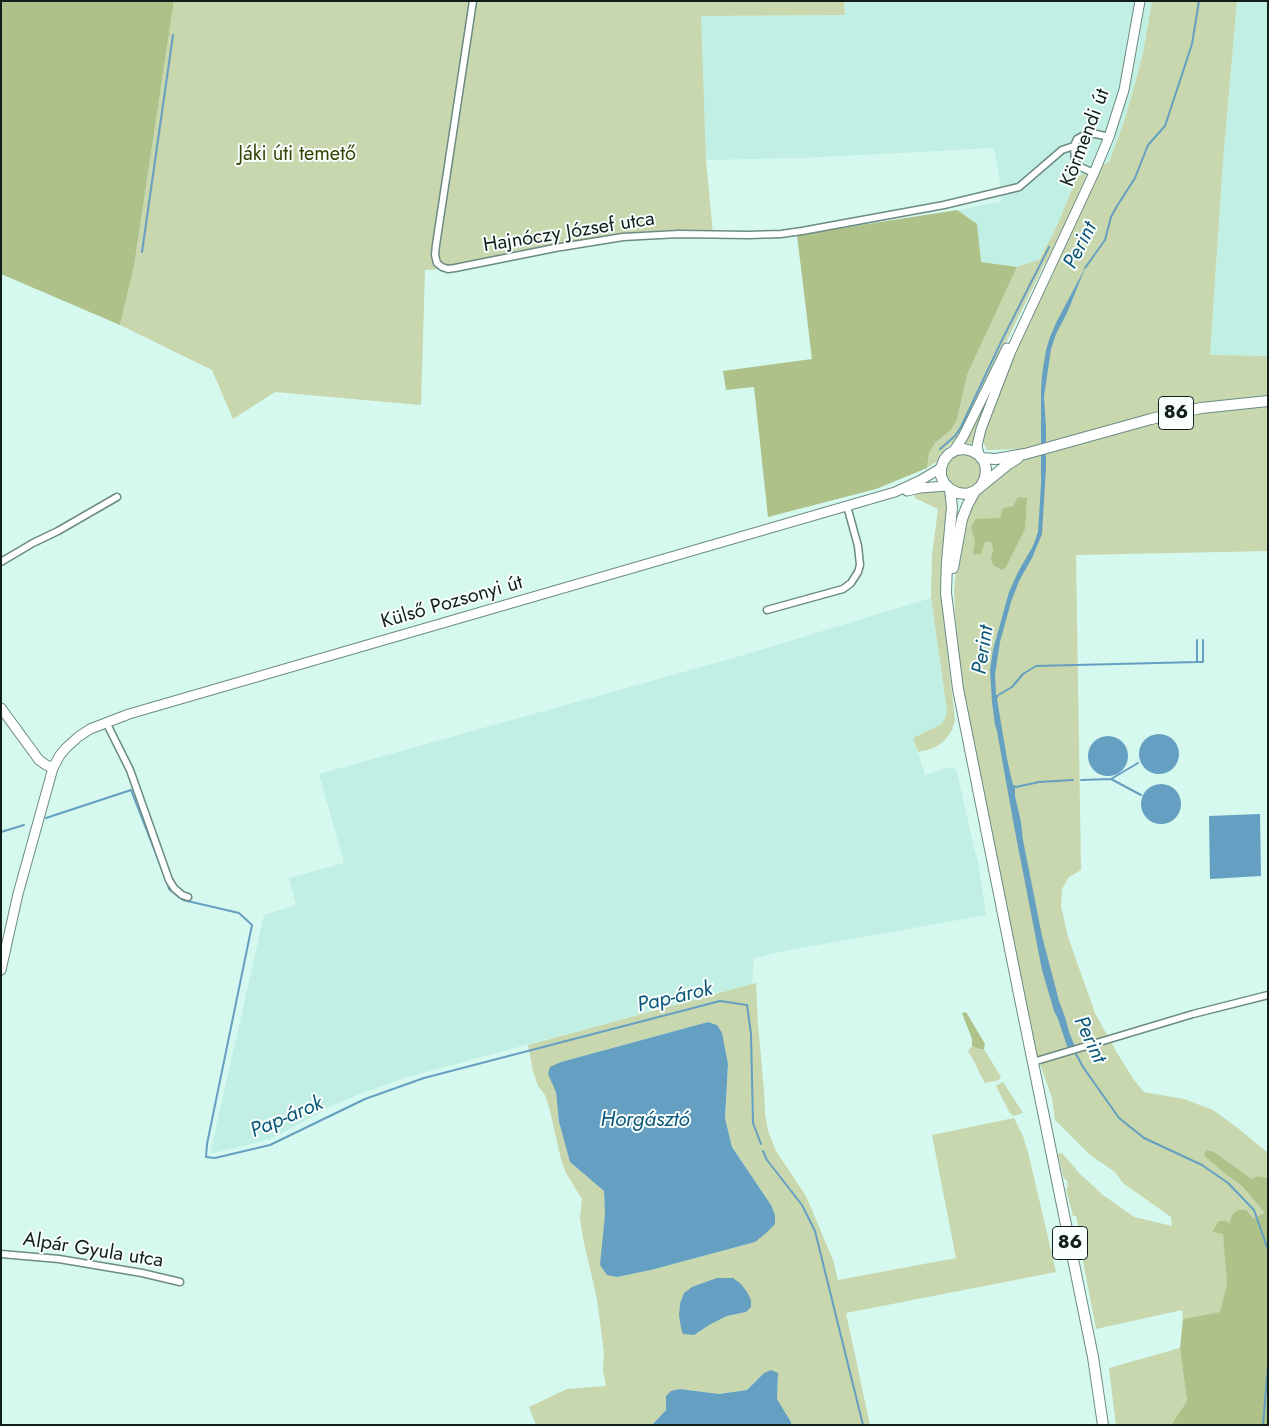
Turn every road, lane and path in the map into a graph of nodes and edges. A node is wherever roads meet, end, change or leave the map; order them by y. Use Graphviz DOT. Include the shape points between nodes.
graph roads {
  1 [pos="473,1"];
  2 [pos="1140,1"];
  3 [pos="1109,137"];
  4 [pos="1074,146"];
  5 [pos="1094,173"];
  6 [pos="1044,279"];
  7 [pos="1268,401"];
  8 [pos="953,452"];
  9 [pos="1025,454"];
  10 [pos="980,457"];
  11 [pos="941,468"];
  12 [pos="948,488"];
  13 [pos="978,488"];
  14 [pos="117,497"];
  15 [pos="877,497"];
  16 [pos="847,506"];
  17 [pos="1,562"];
  18 [pos="767,610"];
  19 [pos="950,629"];
  20 [pos="1,708"];
  21 [pos="106,722"];
  22 [pos="53,768"];
  23 [pos="188,897"];
  24 [pos="1,970"];
  25 [pos="1268,995"];
  26 [pos="1033,1062"];
  27 [pos="1,1254"];
  28 [pos="180,1282"];
  29 [pos="1103,1425"];
  1 -- 4 [label="street, Hajnóczy József utca" via="436,245 437,264 442,267 455,268 623,238 788,233 944,205 1019,187 1062,150"];
  2 -- 3 [label="main road, Körmendi út" via="1124,90"];
  3 -- 4 [label="street" via="1086,134"];
  3 -- 5 [label="main road, Körmendi út"];
  4 -- 5 [label="street" via="1078,166"];
  5 -- 6 [label="main road, Körmendi út"];
  6 -- 8 [label="main road, Körmendi út"];
  6 -- 10 [label="main road, Körmendi út" via="983,423 977,446"];
  7 -- 9 [label="main road, 86" via="1178,413"];
  8 -- 10 [label="main road, 86" via="968,450"];
  8 -- 11 [label="main road"];
  9 -- 10 [label="main road, 86" via="996,459"];
  9 -- 13 [label="main road, 86"];
  10 -- 13 [label="main road, 86" via="986,469 985,478"];
  11 -- 12 [label="main road, 86" via="941,476"];
  11 -- 15 [label="main road" via="904,489"];
  12 -- 13 [label="main road" via="962,494"];
  12 -- 15 [label="main road" via="920,488"];
  12 -- 19 [label="main road, 86" via="952,507 946,587"];
  13 -- 19 [label="main road, 86" via="962,519 954,556"];
  14 -- 17 [label="street"];
  15 -- 16 [label="main road, Külső Pozsonyi út"];
  16 -- 18 [label="street" via="860,565 851,583 843,590"];
  16 -- 21 [label="main road, Külső Pozsonyi út"];
  19 -- 26 [label="main road, 86" via="961,703"];
  20 -- 22 [label="main road" via="39,760"];
  21 -- 22 [label="main road, Külső Pozsonyi út" via="78,737 60,755"];
  21 -- 23 [label="street" via="130,770 169,880 174,888"];
  22 -- 24 [label="main road, Külső Pozsonyi út"];
  25 -- 26 [label="street"];
  26 -- 29 [label="main road, 86" via="1093,1357"];
  27 -- 28 [label="street, Alpár Gyula utca" via="59,1259"];
}
